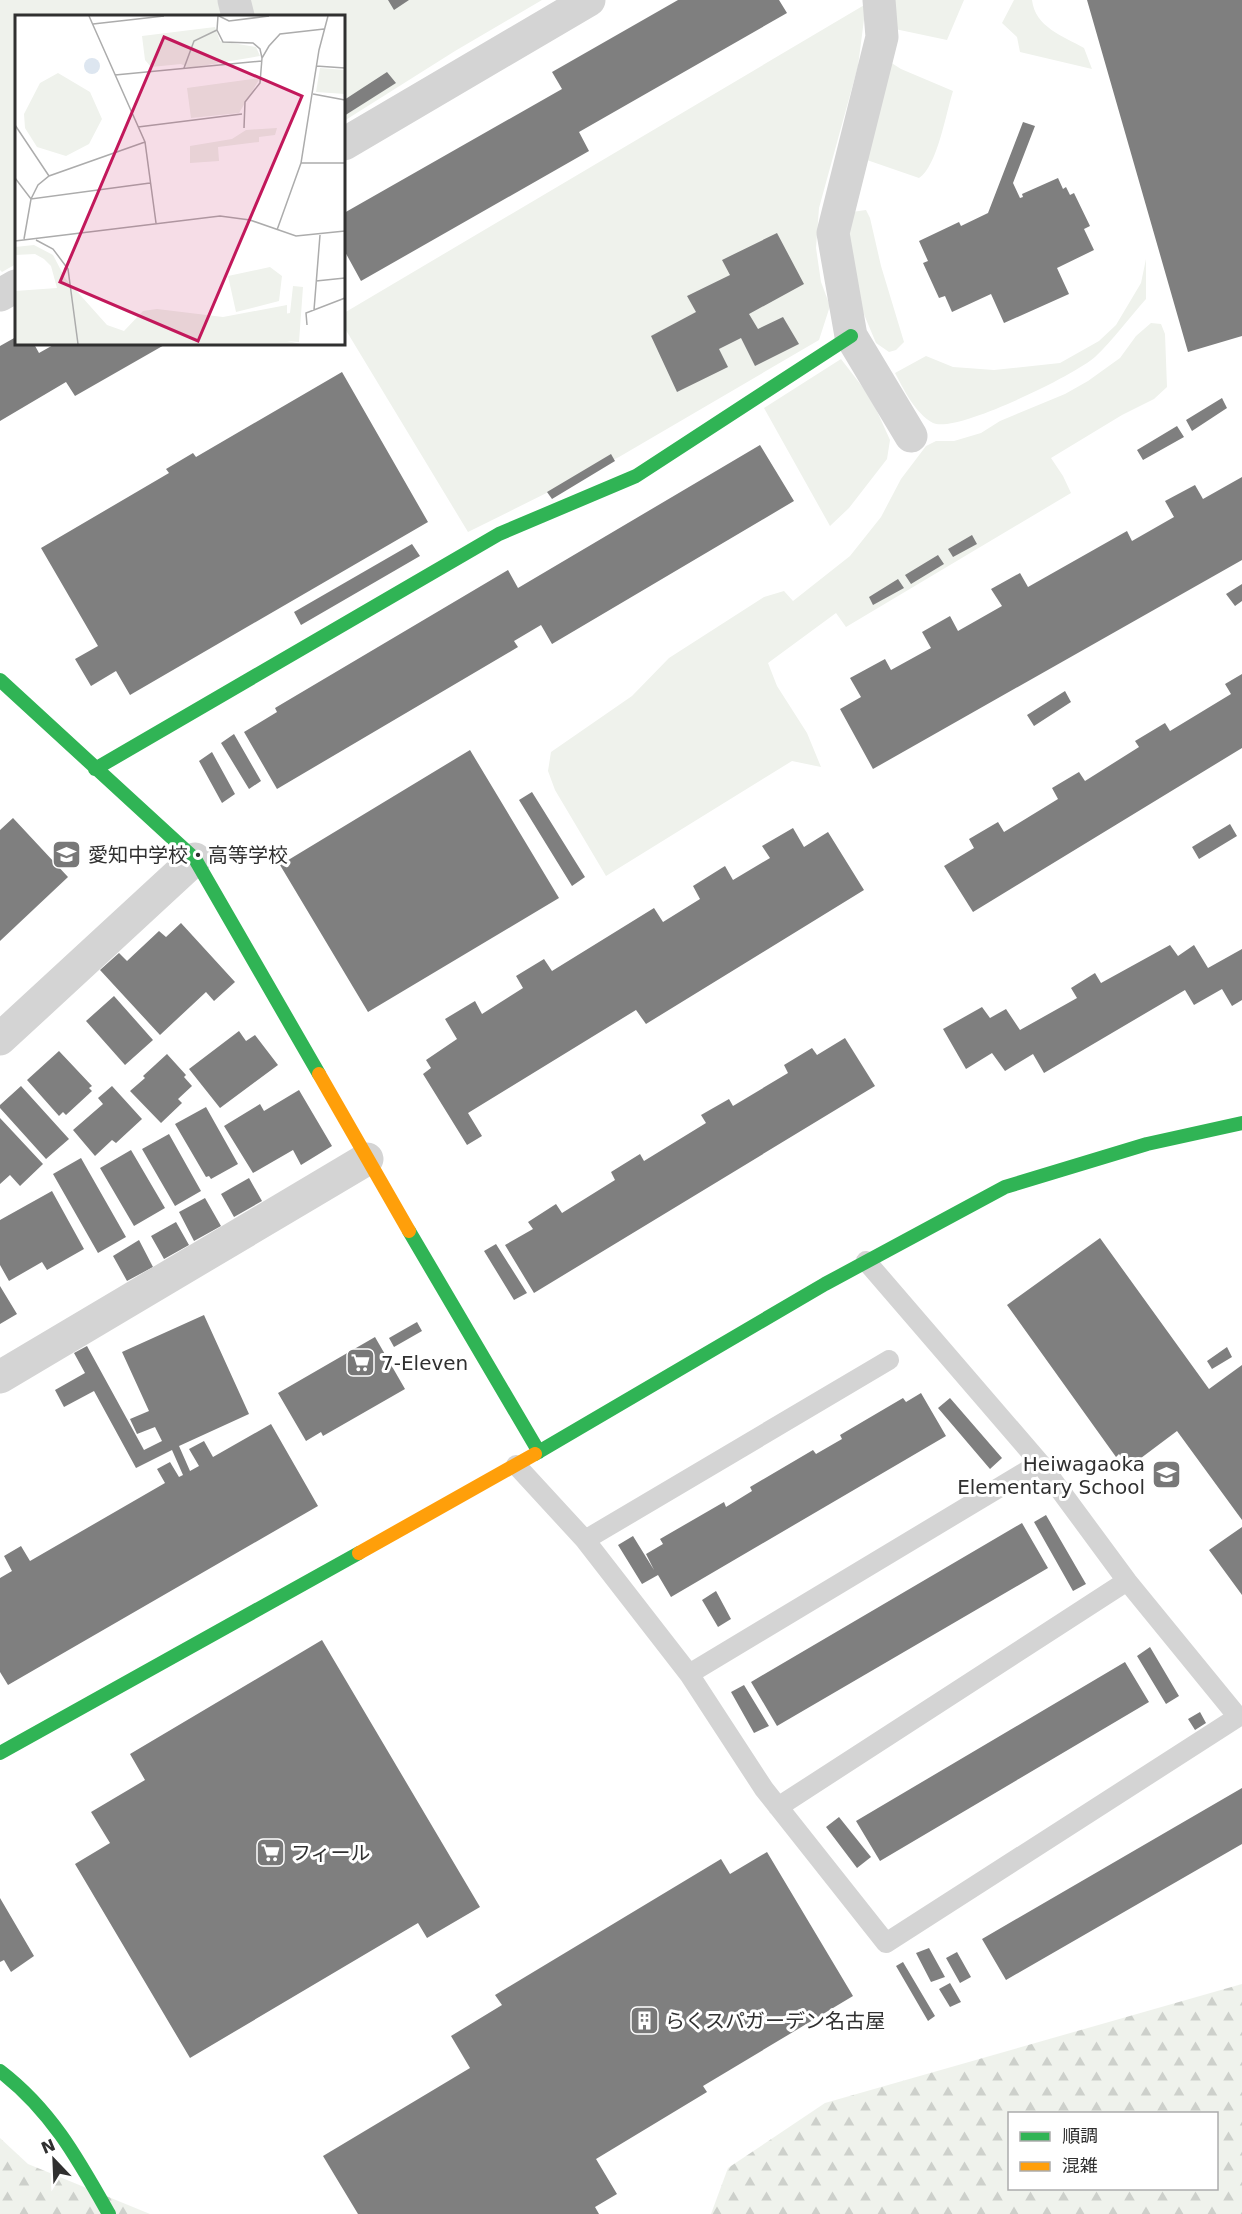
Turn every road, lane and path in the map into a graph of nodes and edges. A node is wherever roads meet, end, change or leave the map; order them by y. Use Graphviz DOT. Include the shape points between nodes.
graph roads {
  1 [pos="234,0"];
  2 [pos="590,0"];
  3 [pos="879,0"];
  4 [pos="238,15"];
  5 [pos="345,143"];
  6 [pos="851,336"];
  7 [pos="911,436"];
  8 [pos="0,680"];
  9 [pos="95,769"];
  10 [pos="195,859"];
  11 [pos="0,1039"];
  12 [pos="1242,1123"];
  13 [pos="367,1159"];
  14 [pos="866,1261"];
  15 [pos="889,1360"];
  16 [pos="0,1377"];
  17 [pos="539,1452"];
  18 [pos="1040,1463"];
  19 [pos="516,1465"];
  20 [pos="585,1540"];
  21 [pos="1127,1581"];
  22 [pos="689,1674"];
  23 [pos="0,1753"];
  24 [pos="778,1807"];
  25 [pos="0,2071"];
  26 [pos="109,2214"];
  1 -- 4 [label="street"];
  2 -- 5 [label="street"];
  3 -- 6 [label="street" via="882,38 833,233"];
  6 -- 7 [label="street"];
  6 -- 9 [label="street" via="636,476 499,534"];
  8 -- 9 [label="street"];
  9 -- 10 [label="street"];
  10 -- 11 [label="street"];
  10 -- 13 [label="street"];
  12 -- 14 [label="street" via="1147,1144 1005,1187"];
  13 -- 16 [label="street"];
  13 -- 17 [label="street"];
  14 -- 17 [label="street"];
  14 -- 18 [label="lane"];
  15 -- 20 [label="lane"];
  17 -- 19 [label="street"];
  18 -- 21 [label="lane"];
  18 -- 22 [label="lane"];
  19 -- 20 [label="lane"];
  19 -- 23 [label="street"];
  20 -- 22 [label="lane"];
  21 -- 24 [label="lane"];
  21 -- 24 [label="lane" via="1238,1716 886,1943"];
  22 -- 24 [label="lane"];
  25 -- 26 [label="street" via="51,2117"];
}
